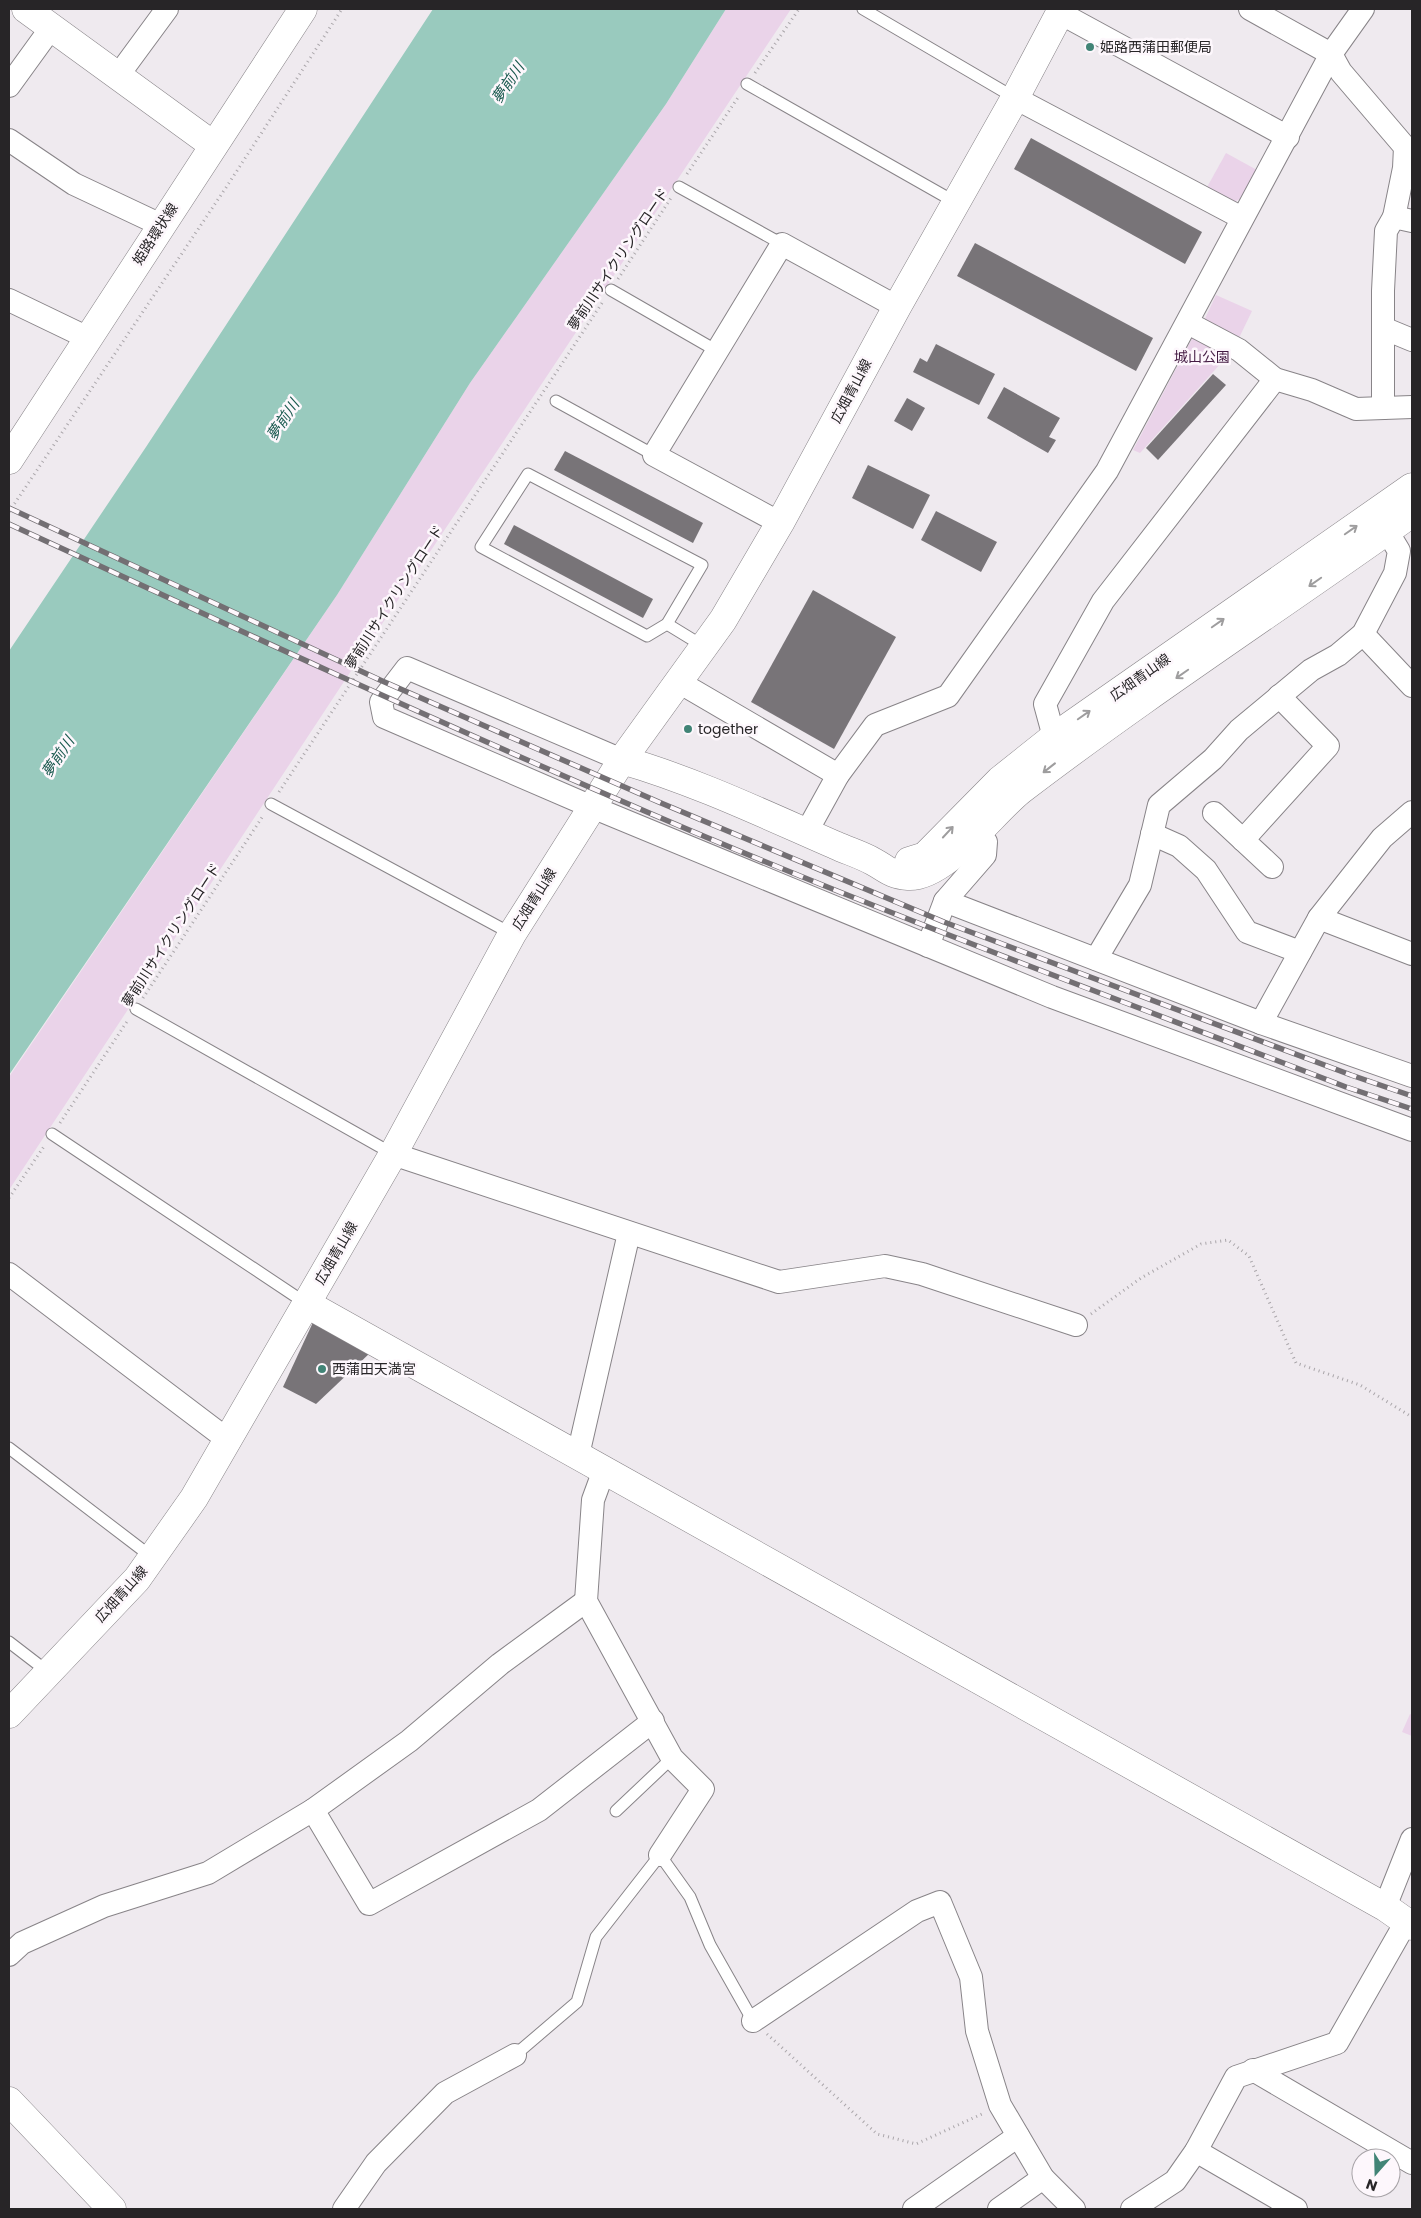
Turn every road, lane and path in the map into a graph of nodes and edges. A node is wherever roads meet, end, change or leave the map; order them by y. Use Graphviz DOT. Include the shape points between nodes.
graph roads {
  1 [pos="26,9"];
  2 [pos="167,9"];
  3 [pos="303,9"];
  4 [pos="342,9"];
  5 [pos="799,9"];
  6 [pos="863,9"];
  7 [pos="1250,9"];
  8 [pos="1363,9"];
  9 [pos="1061,11"];
  10 [pos="51,28"];
  11 [pos="1331,54"];
  12 [pos="117,77"];
  13 [pos="747,84"];
  14 [pos="9,86"];
  15 [pos="1014,98"];
  16 [pos="1288,137"];
  17 [pos="9,140"];
  18 [pos="213,145"];
  19 [pos="679,188"];
  20 [pos="956,202"];
  21 [pos="1242,218"];
  22 [pos="1403,219"];
  23 [pos="161,225"];
  24 [pos="782,244"];
  25 [pos="611,290"];
  26 [pos="9,300"];
  27 [pos="897,306"];
  28 [pos="1188,323"];
  29 [pos="1383,328"];
  30 [pos="88,338"];
  31 [pos="1412,340"];
  32 [pos="716,352"];
  33 [pos="1275,379"];
  34 [pos="556,401"];
  35 [pos="1412,407"];
  36 [pos="1383,408"];
  37 [pos="654,454"];
  38 [pos="9,460"];
  39 [pos="1412,487"];
  40 [pos="9,512"];
  41 [pos="1412,514"];
  42 [pos="780,523"];
  43 [pos="1387,531"];
  44 [pos="667,624"];
  45 [pos="1363,634"];
  46 [pos="703,646"];
  47 [pos="677,681"];
  48 [pos="1411,682"];
  49 [pos="1279,696"];
  50 [pos="1054,737"];
  51 [pos="622,760"];
  52 [pos="838,775"];
  53 [pos="271,804"];
  54 [pos="592,807"];
  55 [pos="1412,812"];
  56 [pos="1214,813"];
  57 [pos="978,832"];
  58 [pos="806,833"];
  59 [pos="1152,834"];
  60 [pos="1243,840"];
  61 [pos="875,862"];
  62 [pos="1272,867"];
  63 [pos="945,901"];
  64 [pos="1319,918"];
  65 [pos="512,934"];
  66 [pos="928,946"];
  67 [pos="1300,952"];
  68 [pos="1412,954"];
  69 [pos="1096,959"];
  70 [pos="136,1009"];
  71 [pos="1261,1023"];
  72 [pos="1412,1076"];
  73 [pos="1412,1130"];
  74 [pos="52,1134"];
  75 [pos="393,1154"];
  76 [pos="9,1198"];
  77 [pos="629,1233"];
  78 [pos="9,1274"];
  79 [pos="307,1304"];
  80 [pos="1076,1325"];
  81 [pos="1412,1417"];
  82 [pos="228,1440"];
  83 [pos="9,1448"];
  84 [pos="578,1455"];
  85 [pos="604,1470"];
  86 [pos="152,1558"];
  87 [pos="586,1602"];
  88 [pos="9,1642"];
  89 [pos="48,1672"];
  90 [pos="9,1714"];
  91 [pos="653,1721"];
  92 [pos="672,1758"];
  93 [pos="313,1810"];
  94 [pos="616,1811"];
  95 [pos="1412,1839"];
  96 [pos="660,1855"];
  97 [pos="1401,1918"];
  98 [pos="9,1955"];
  99 [pos="753,2021"];
  100 [pos="516,2055"];
  101 [pos="1253,2070"];
  102 [pos="9,2101"];
  103 [pos="1000,2105"];
  104 [pos="1018,2136"];
  105 [pos="1196,2151"];
  106 [pos="1412,2163"];
  107 [pos="1043,2178"];
  108 [pos="112,2209"];
  109 [pos="344,2209"];
  110 [pos="914,2209"];
  111 [pos="999,2209"];
  112 [pos="1074,2209"];
  113 [pos="1132,2209"];
  114 [pos="1296,2209"];
  1 -- 10 [label="main road"];
  2 -- 12 [label="street"];
  3 -- 18 [label="main road, 姫路環状線"];
  4 -- 40 [label="path"];
  5 -- 13 [label="path, 夢前川サイクリングロード"];
  6 -- 15 [label="lane"];
  7 -- 11 [label="street"];
  8 -- 11 [label="street"];
  9 -- 15 [label="main road, 広畑青山線"];
  9 -- 16 [label="street"];
  10 -- 12 [label="main road"];
  10 -- 14 [label="street"];
  11 -- 16 [label="street"];
  11 -- 22 [label="street" via="1341,72 1405,147"];
  12 -- 18 [label="main road"];
  13 -- 19 [label="path, 夢前川サイクリングロード"];
  13 -- 20 [label="lane"];
  15 -- 20 [label="main road, 広畑青山線"];
  15 -- 21 [label="street"];
  16 -- 21 [label="street"];
  17 -- 23 [label="street" via="74,184"];
  18 -- 23 [label="main road, 姫路環状線"];
  19 -- 24 [label="lane"];
  19 -- 25 [label="path, 夢前川サイクリングロード"];
  20 -- 27 [label="main road, 広畑青山線"];
  21 -- 28 [label="street"];
  22 -- 29 [label="street" via="1386,231"];
  23 -- 30 [label="main road, 姫路環状線"];
  24 -- 27 [label="street"];
  24 -- 32 [label="street"];
  25 -- 32 [label="lane"];
  25 -- 53 [label="path, 夢前川サイクリングロード"];
  26 -- 30 [label="street"];
  27 -- 42 [label="main road, 広畑青山線"];
  28 -- 33 [label="street" via="1239,350"];
  28 -- 52 [label="street" via="1107,472 948,696 875,724"];
  29 -- 31 [label="street"];
  29 -- 36 [label="street"];
  30 -- 38 [label="main road, 姫路環状線"];
  32 -- 37 [label="street"];
  33 -- 36 [label="street" via="1312,390 1356,409"];
  33 -- 50 [label="street" via="1103,601 1045,704"];
  34 -- 37 [label="lane"];
  35 -- 36 [label="street"];
  37 -- 42 [label="street"];
  50 -- 39 [label="main road, 広畑青山線, one-way"];
  41 -- 43 [label="main road, 広畑青山線"];
  42 -- 46 [label="main road, 広畑青山線" via="723,620"];
  43 -- 45 [label="street" via="1399,551 1395,573"];
  43 -- 57 [label="main road, 広畑青山線, one-way" via="1070,753 1009,799"];
  44 -- 44 [label="lane" via="647,636 481,547 528,474 702,565"];
  44 -- 46 [label="lane"];
  45 -- 48 [label="street"];
  45 -- 49 [label="street"];
  46 -- 47 [label="main road, 広畑青山線"];
  47 -- 51 [label="main road, 広畑青山線"];
  47 -- 52 [label="street"];
  49 -- 59 [label="street" via="1159,805"];
  49 -- 60 [label="street" via="1328,746"];
  61 -- 50 [label="main road, 広畑青山線, one-way" via="905,862 925,856 1000,780"];
  51 -- 54 [label="main road, 広畑青山線"];
  51 -- 54 [label="street" via="407,668 381,702 384,717"];
  51 -- 58 [label="main road, 広畑青山線" via="652,769"];
  52 -- 58 [label="street"];
  53 -- 65 [label="lane"];
  53 -- 70 [label="path, 夢前川サイクリングロード"];
  54 -- 65 [label="main road, 広畑青山線"];
  54 -- 66 [label="street"];
  55 -- 64 [label="street" via="1382,838"];
  56 -- 60 [label="street"];
  57 -- 61 [label="main road, 広畑青山線" via="956,853 932,869 911,876 888,872"];
  57 -- 63 [label="street" via="986,842 985,855"];
  58 -- 61 [label="main road, 広畑青山線"];
  59 -- 67 [label="street" via="1179,846 1206,870 1247,932"];
  59 -- 69 [label="street" via="1140,885"];
  60 -- 62 [label="street"];
  63 -- 66 [label="street"];
  63 -- 69 [label="street"];
  64 -- 67 [label="street"];
  64 -- 68 [label="street"];
  65 -- 75 [label="main road, 広畑青山線"];
  66 -- 73 [label="street" via="1052,997"];
  67 -- 71 [label="street"];
  69 -- 71 [label="street"];
  70 -- 74 [label="path, 夢前川サイクリングロード"];
  70 -- 75 [label="lane"];
  71 -- 72 [label="street"];
  74 -- 76 [label="path, 夢前川サイクリングロード"];
  74 -- 79 [label="lane"];
  75 -- 77 [label="street"];
  75 -- 79 [label="main road, 広畑青山線"];
  77 -- 80 [label="street" via="778,1282 885,1266 922,1274"];
  77 -- 84 [label="street"];
  78 -- 82 [label="street"];
  79 -- 82 [label="main road, 広畑青山線"];
  79 -- 84 [label="main road"];
  80 -- 81 [label="path" via="1141,1278 1201,1244 1228,1240 1249,1256 1296,1363 1360,1385"];
  82 -- 86 [label="main road, 広畑青山線" via="194,1498"];
  83 -- 86 [label="lane"];
  84 -- 85 [label="main road"];
  85 -- 87 [label="street" via="593,1500"];
  85 -- 97 [label="main road"];
  86 -- 89 [label="main road, 広畑青山線" via="137,1579"];
  87 -- 91 [label="street"];
  87 -- 93 [label="street" via="500,1664 409,1740"];
  88 -- 89 [label="lane"];
  89 -- 90 [label="main road, 広畑青山線"];
  91 -- 92 [label="street"];
  91 -- 93 [label="street" via="539,1810 369,1904"];
  92 -- 94 [label="lane"];
  92 -- 96 [label="street" via="703,1789"];
  93 -- 98 [label="street" via="208,1873 104,1906 22,1943"];
  95 -- 97 [label="street"];
  96 -- 99 [label="lane" via="690,1897 710,1944"];
  96 -- 100 [label="lane" via="596,1937 577,2002"];
  97 -- 101 [label="street" via="1337,2043"];
  99 -- 103 [label="path" via="877,2134 916,2144"];
  99 -- 103 [label="street" via="917,1911 940,1902 971,1977 977,2032"];
  100 -- 109 [label="street" via="446,2093 376,2163"];
  101 -- 105 [label="street" via="1236,2077"];
  101 -- 106 [label="street"];
  102 -- 108 [label="main road"];
  103 -- 104 [label="street"];
  104 -- 107 [label="street"];
  104 -- 110 [label="street"];
  105 -- 113 [label="street" via="1175,2180"];
  105 -- 114 [label="street"];
  107 -- 111 [label="street"];
  107 -- 112 [label="street"];
}
